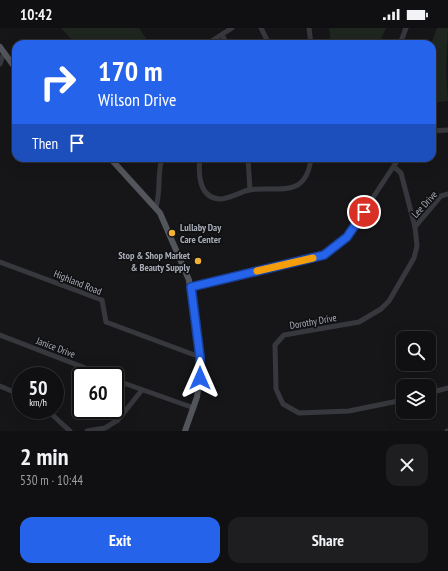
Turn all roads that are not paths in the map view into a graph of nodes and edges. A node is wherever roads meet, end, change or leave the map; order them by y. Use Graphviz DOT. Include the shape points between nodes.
graph roads {
  1 [pos="232,28"];
  2 [pos="261,28"];
  3 [pos="309,28"];
  4 [pos="406,28"];
  5 [pos="222,35"];
  6 [pos="214,40"];
  7 [pos="225,40"];
  8 [pos="267,40"];
  9 [pos="310,40"];
  10 [pos="402,40"];
  11 [pos="2,50"];
  12 [pos="0,64"];
  13 [pos="12,64"];
  14 [pos="448,130"];
  15 [pos="436,131"];
  16 [pos="114,162"];
  17 [pos="161,162"];
  18 [pos="200,162"];
  19 [pos="248,162"];
  20 [pos="311,162"];
  21 [pos="396,162"];
  22 [pos="394,166"];
  23 [pos="250,190"];
  24 [pos="448,194"];
  25 [pos="156,207"];
  26 [pos="415,227"];
  27 [pos="0,262"];
  28 [pos="191,287"];
  29 [pos="0,335"];
  30 [pos="200,357"];
  31 [pos="83,367"];
  32 [pos="124,383"];
  33 [pos="0,386"];
  34 [pos="448,388"];
  35 [pos="142,390"];
  36 [pos="12,391"];
  37 [pos="436,391"];
  38 [pos="396,401"];
  39 [pos="194,408"];
  40 [pos="57,419"];
  41 [pos="105,430"];
  42 [pos="70,431"];
  43 [pos="87,431"];
  44 [pos="186,431"];
  1 -- 5 [label="street"];
  2 -- 8 [label="street"];
  3 -- 9 [label="street"];
  4 -- 10 [label="street"];
  5 -- 6 [label="street"];
  5 -- 7 [label="street"];
  11 -- 12 [label="street"];
  11 -- 13 [label="main road"];
  14 -- 15 [label="street"];
  16 -- 25 [label="main road"];
  17 -- 25 [label="street" via="160,196"];
  18 -- 23 [label="street" via="201,187 209,196 221,199"];
  19 -- 23 [label="street"];
  20 -- 23 [label="street" via="299,184 286,190"];
  21 -- 22 [label="street"];
  22 -- 26 [label="street, Dorothy Drive" via="401,173"];
  22 -- 28 [label="street" via="347,237 324,255"];
  24 -- 26 [label="street, Lee Drive" via="441,196"];
  25 -- 28 [label="main road" via="184,264"];
  26 -- 38 [label="street, Dorothy Drive" via="417,246 414,258 381,310 359,322 284,335 275,345 276,389 283,404 299,413 349,411"];
  27 -- 30 [label="street, Highland Road" via="102,300 106,322"];
  28 -- 30 [label="main road"];
  29 -- 31 [label="street, Janice Drive"];
  30 -- 39 [label="main road" via="200,378"];
  32 -- 35 [label="street"];
  33 -- 36 [label="street"];
  34 -- 37 [label="street"];
  35 -- 39 [label="street"];
  35 -- 41 [label="street" via="118,420"];
  39 -- 44 [label="main road"];
  40 -- 42 [label="street"];
  41 -- 43 [label="street"];
}
